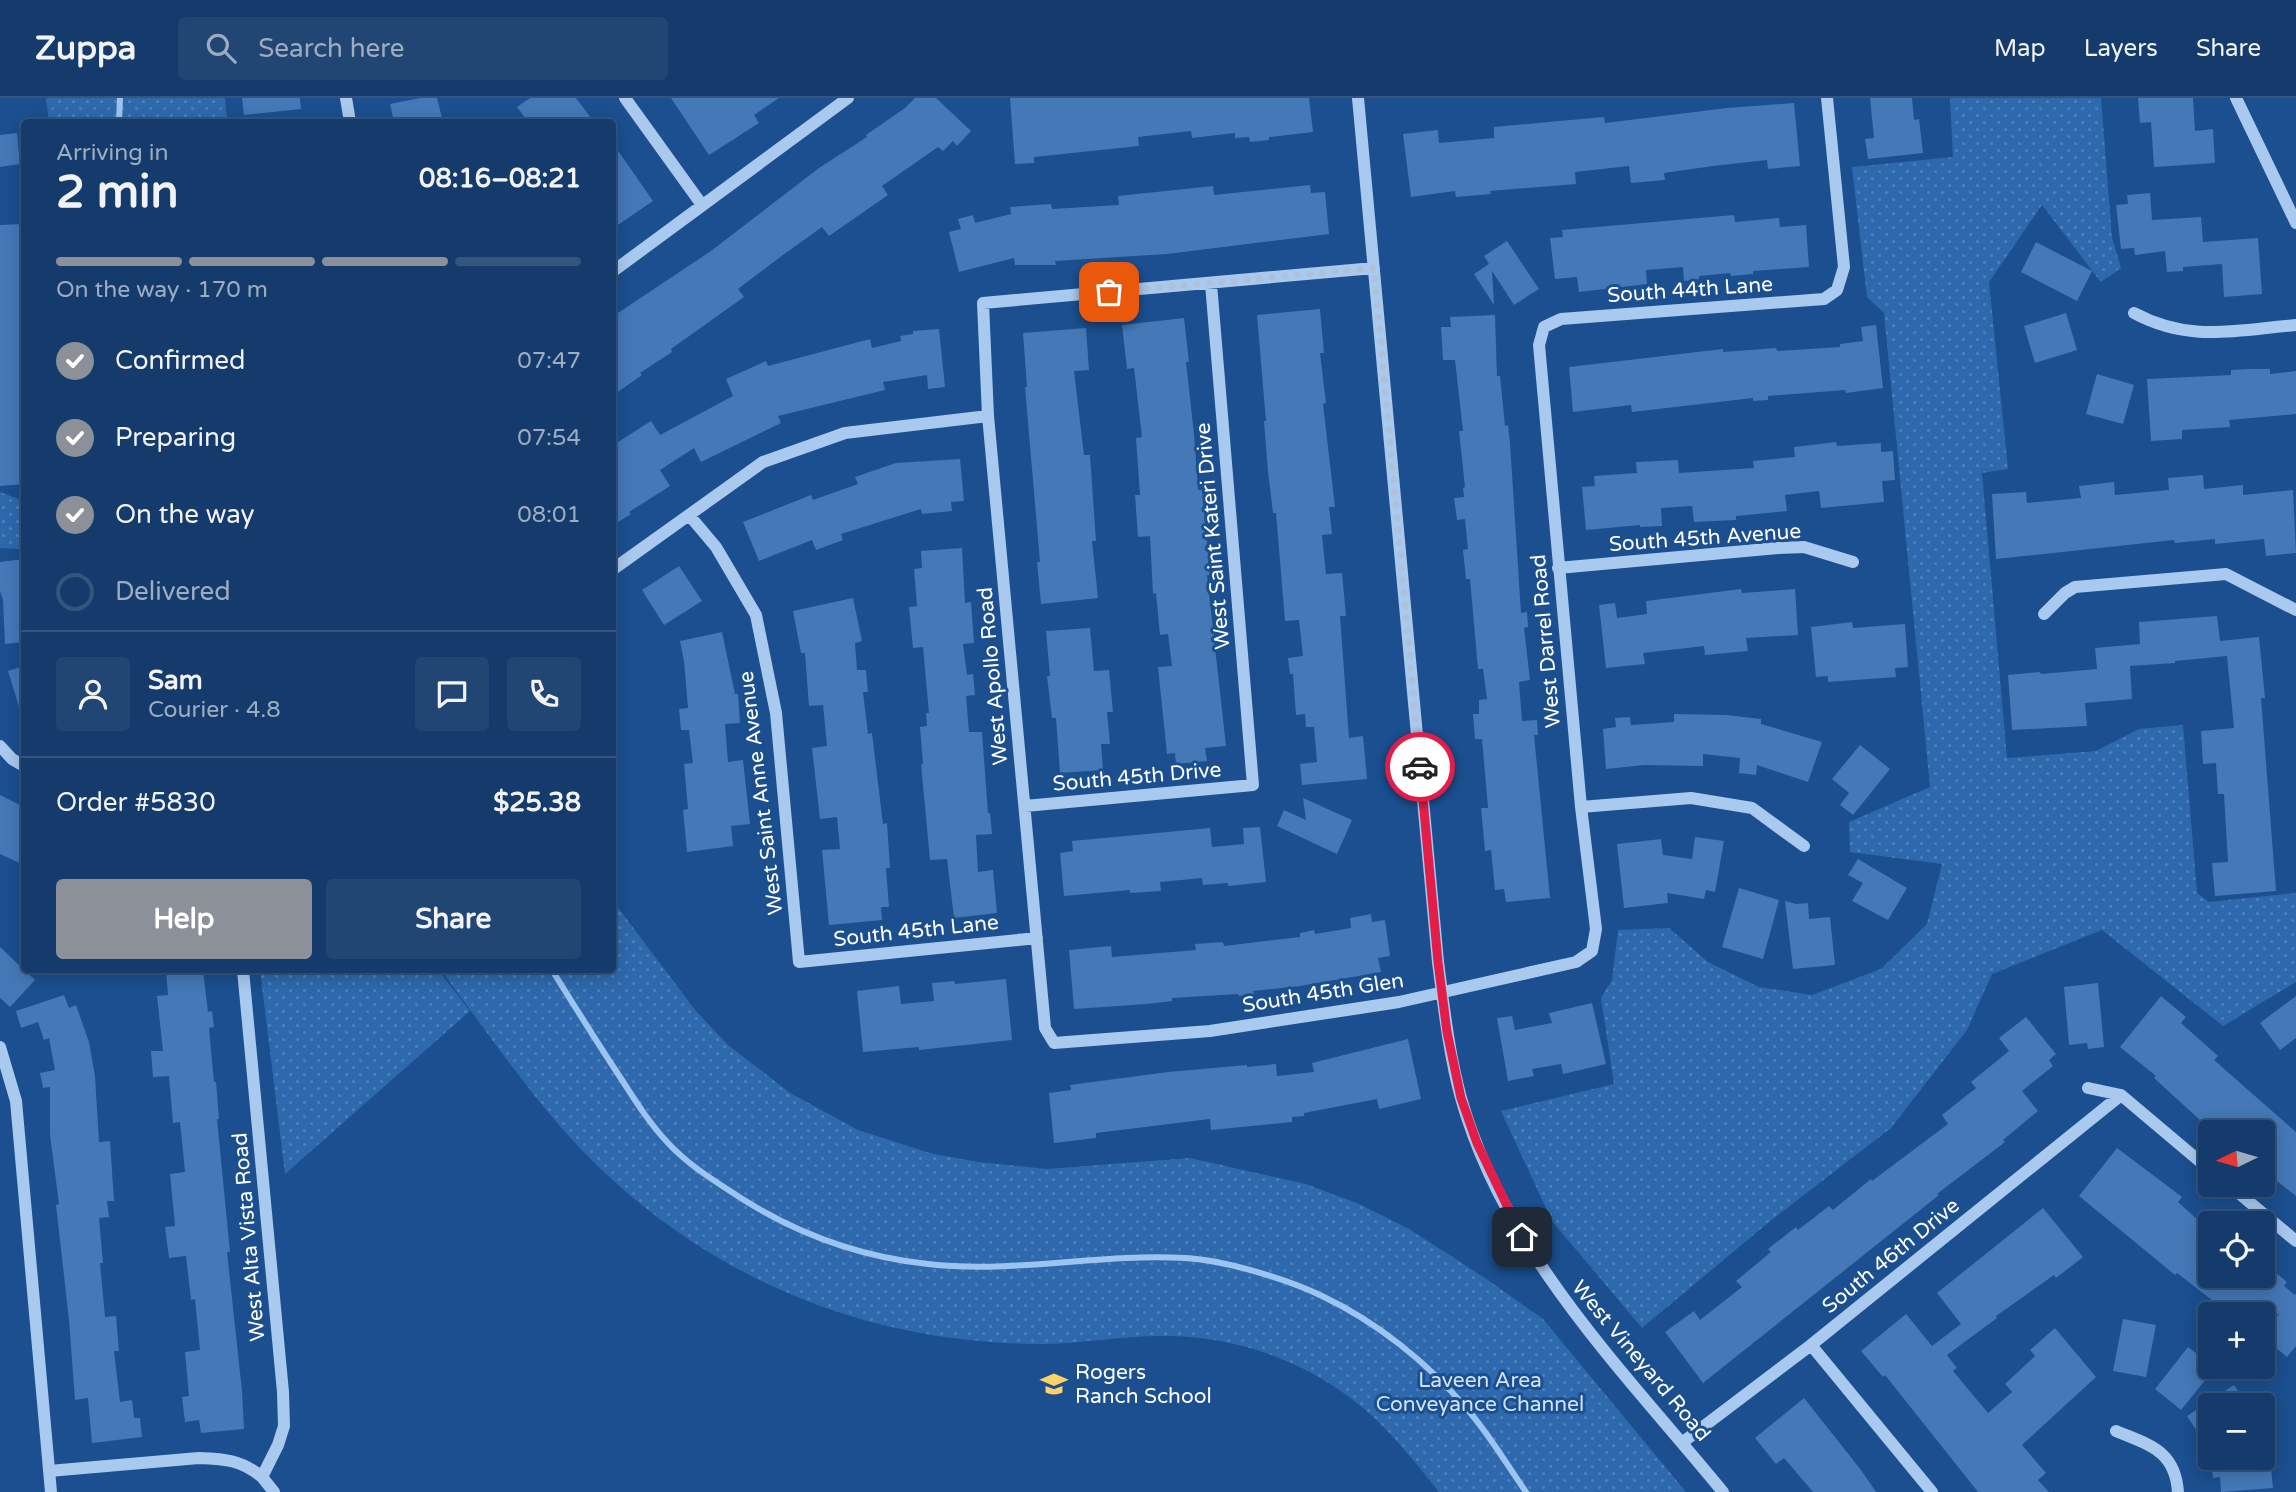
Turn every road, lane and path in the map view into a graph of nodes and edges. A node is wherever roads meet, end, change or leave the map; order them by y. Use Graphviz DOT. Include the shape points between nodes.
graph roads {
  1 [pos="346,98"];
  2 [pos="625,98"];
  3 [pos="848,98"];
  4 [pos="1358,98"];
  5 [pos="1827,98"];
  6 [pos="2236,98"];
  7 [pos="350,119"];
  8 [pos="702,205"];
  9 [pos="2296,223"];
  10 [pos="1374,268"];
  11 [pos="616,269"];
  12 [pos="1211,284"];
  13 [pos="2134,313"];
  14 [pos="2296,325"];
  15 [pos="1544,327"];
  16 [pos="988,416"];
  17 [pos="689,515"];
  18 [pos="1853,562"];
  19 [pos="616,567"];
  20 [pos="1558,568"];
  21 [pos="2296,610"];
  22 [pos="2044,614"];
  23 [pos="0,746"];
  24 [pos="21,764"];
  25 [pos="1253,785"];
  26 [pos="1025,806"];
  27 [pos="1581,807"];
  28 [pos="1804,846"];
  29 [pos="1037,938"];
  30 [pos="1592,951"];
  31 [pos="800,962"];
  32 [pos="243,973"];
  33 [pos="1442,992"];
  34 [pos="1054,1043"];
  35 [pos="1,1047"];
  36 [pos="2088,1088"];
  37 [pos="2121,1095"];
  38 [pos="2198,1160"];
  39 [pos="2243,1197"];
  40 [pos="2296,1241"];
  41 [pos="1811,1345"];
  42 [pos="2116,1431"];
  43 [pos="1682,1442"];
  44 [pos="49,1471"];
  45 [pos="262,1477"];
  46 [pos="51,1492"];
  47 [pos="274,1492"];
  48 [pos="1723,1492"];
  49 [pos="1931,1492"];
  50 [pos="2178,1492"];
  1 -- 7 [label="street"];
  2 -- 8 [label="street"];
  3 -- 8 [label="street"];
  4 -- 10 [label="street, West Vineyard Road"];
  5 -- 15 [label="street, South 44th Lane" via="1844,267 1837,290 1824,299 1560,319"];
  6 -- 9 [label="street"];
  8 -- 11 [label="street"];
  10 -- 12 [label="street"];
  10 -- 33 [label="street, West Vineyard Road"];
  12 -- 16 [label="street, West Apollo Road" via="983,303"];
  12 -- 25 [label="street, West Saint Kateri Drive"];
  13 -- 14 [label="street" via="2173,330 2199,333"];
  15 -- 20 [label="street, West Darrel Road" via="1539,345"];
  16 -- 17 [label="street" via="845,433 763,462"];
  16 -- 26 [label="street, West Apollo Road"];
  17 -- 19 [label="street"];
  17 -- 31 [label="street, West Saint Anne Avenue" via="716,547 756,615 776,713"];
  18 -- 20 [label="street, South 45th Avenue" via="1804,547"];
  20 -- 27 [label="street, West Darrel Road"];
  21 -- 22 [label="street" via="2226,573 2075,587"];
  23 -- 24 [label="street"];
  25 -- 26 [label="street, South 45th Drive"];
  26 -- 29 [label="street, West Apollo Road"];
  27 -- 28 [label="street" via="1691,798 1752,808"];
  27 -- 30 [label="street, West Darrel Road" via="1596,929"];
  29 -- 31 [label="street, South 45th Lane"];
  29 -- 34 [label="street, West Apollo Road" via="1045,1028"];
  30 -- 33 [label="street, South 45th Glen" via="1576,962"];
  32 -- 45 [label="street, West Alta Vista Road" via="283,1392 284,1426"];
  33 -- 34 [label="street, South 45th Glen" via="1210,1031"];
  33 -- 43 [label="street, West Vineyard Road" via="1461,1098 1486,1165 1522,1237 1581,1322"];
  35 -- 44 [label="street" via="16,1101"];
  36 -- 37 [label="street"];
  37 -- 38 [label="street"];
  37 -- 41 [label="street, South 46th Drive"];
  39 -- 40 [label="street"];
  41 -- 43 [label="street, South 46th Drive"];
  41 -- 49 [label="street"];
  42 -- 50 [label="street" via="2161,1450 2178,1480"];
  43 -- 48 [label="street, West Vineyard Road"];
  44 -- 45 [label="street" via="199,1458 248,1465"];
  44 -- 46 [label="street"];
  45 -- 47 [label="street"];
}
